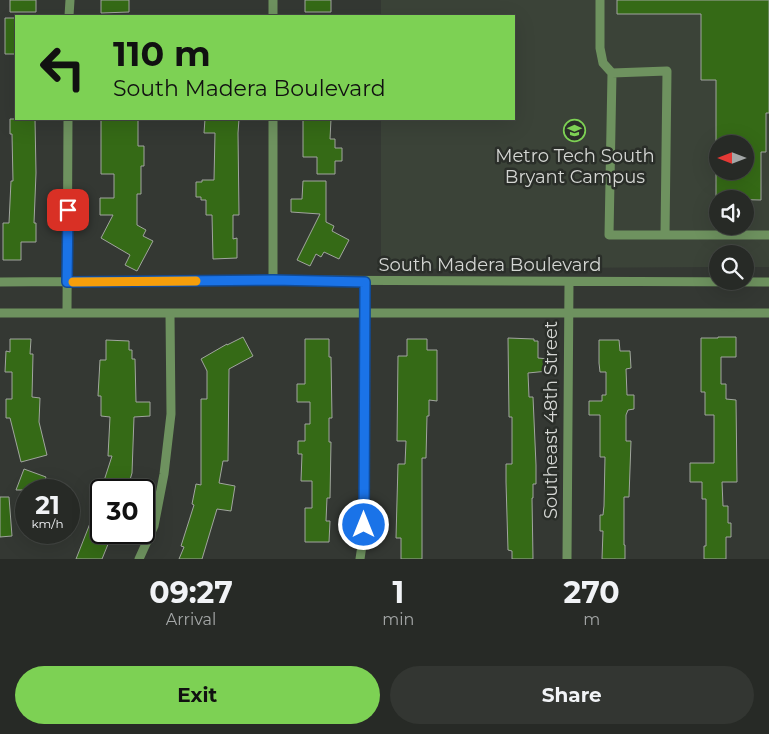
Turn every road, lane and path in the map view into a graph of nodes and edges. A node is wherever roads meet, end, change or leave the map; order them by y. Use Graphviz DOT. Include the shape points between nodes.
graph roads {
  1 [pos="70,0"];
  2 [pos="272,0"];
  3 [pos="600,0"];
  4 [pos="69,15"];
  5 [pos="272,15"];
  6 [pos="612,73"];
  7 [pos="68,120"];
  8 [pos="273,120"];
  9 [pos="665,235"];
  10 [pos="769,235"];
  11 [pos="273,280"];
  12 [pos="0,282"];
  13 [pos="67,282"];
  14 [pos="365,282"];
  15 [pos="569,282"];
  16 [pos="769,282"];
  17 [pos="0,313"];
  18 [pos="67,313"];
  19 [pos="568,313"];
  20 [pos="769,313"];
  21 [pos="170,314"];
  22 [pos="365,314"];
  23 [pos="139,559"];
  24 [pos="360,559"];
  25 [pos="567,559"];
  1 -- 4 [label="street"];
  2 -- 5 [label="street"];
  3 -- 6 [label="street" via="600,48 603,63"];
  6 -- 9 [label="street" via="609,235"];
  6 -- 9 [label="street" via="667,71"];
  7 -- 13 [label="street"];
  8 -- 11 [label="street"];
  9 -- 10 [label="street"];
  11 -- 13 [label="street, South Madera Boulevard"];
  11 -- 14 [label="street, South Madera Boulevard"];
  12 -- 13 [label="street, South Madera Boulevard"];
  13 -- 18 [label="street"];
  14 -- 15 [label="street, South Madera Boulevard"];
  14 -- 22 [label="street"];
  15 -- 16 [label="street, South Madera Boulevard"];
  15 -- 19 [label="street, Southeast 48th Street"];
  17 -- 18 [label="street"];
  18 -- 21 [label="street"];
  19 -- 20 [label="street"];
  19 -- 22 [label="street"];
  19 -- 25 [label="street, Southeast 48th Street"];
  21 -- 22 [label="street"];
  21 -- 23 [label="street" via="171,414 164,474 154,526"];
  22 -- 24 [label="street" via="364,525"];
}
